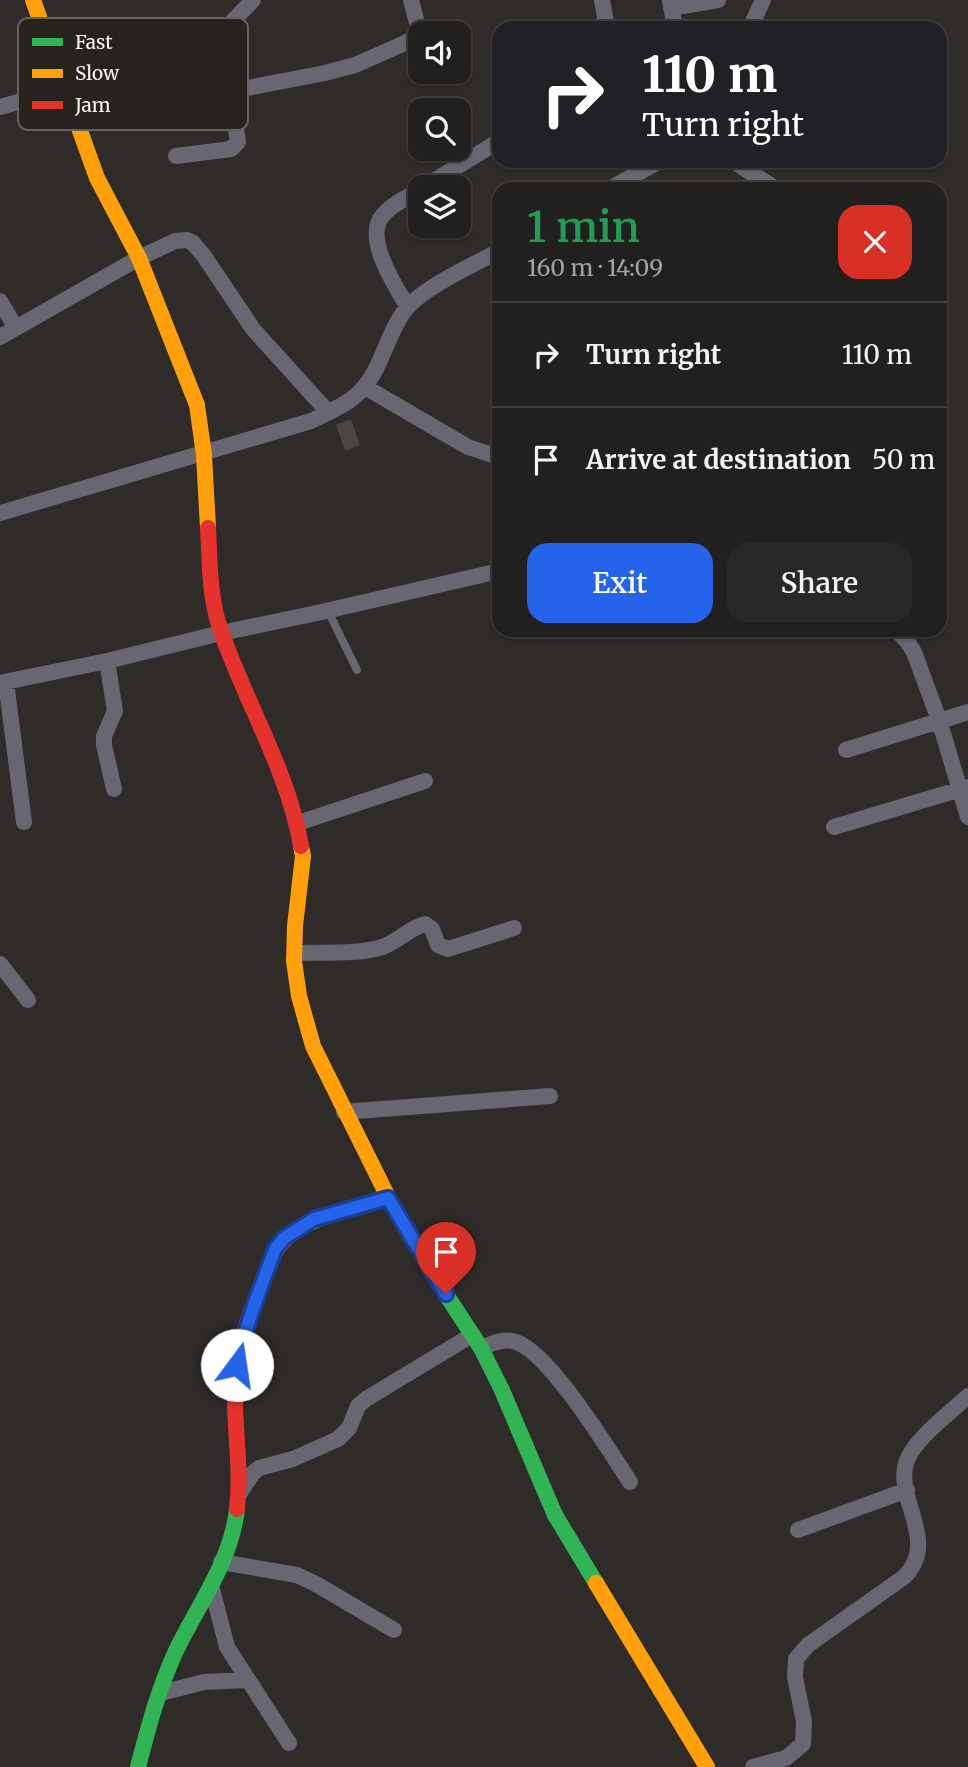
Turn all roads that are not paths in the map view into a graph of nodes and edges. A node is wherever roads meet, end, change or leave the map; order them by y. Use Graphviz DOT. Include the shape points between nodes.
graph roads {
  1 [pos="33,0"];
  2 [pos="253,0"];
  3 [pos="411,0"];
  4 [pos="602,0"];
  5 [pos="718,0"];
  6 [pos="744,0"];
  7 [pos="761,3"];
  8 [pos="671,4"];
  9 [pos="39,18"];
  10 [pos="236,18"];
  11 [pos="606,21"];
  12 [pos="753,21"];
  13 [pos="248,87"];
  14 [pos="18,102"];
  15 [pos="0,107"];
  16 [pos="80,130"];
  17 [pos="236,130"];
  18 [pos="492,145"];
  19 [pos="176,156"];
  20 [pos="647,168"];
  21 [pos="744,168"];
  22 [pos="443,175"];
  23 [pos="622,182"];
  24 [pos="765,182"];
  25 [pos="408,197"];
  26 [pos="492,255"];
  27 [pos="139,258"];
  28 [pos="0,301"];
  29 [pos="408,307"];
  30 [pos="16,328"];
  31 [pos="0,337"];
  32 [pos="365,387"];
  33 [pos="328,412"];
  34 [pos="204,454"];
  35 [pos="492,455"];
  36 [pos="0,513"];
  37 [pos="492,573"];
  38 [pos="328,611"];
  39 [pos="221,633"];
  40 [pos="903,637"];
  41 [pos="107,661"];
  42 [pos="357,670"];
  43 [pos="3,682"];
  44 [pos="968,712"];
  45 [pos="939,720"];
  46 [pos="846,750"];
  47 [pos="425,781"];
  48 [pos="114,789"];
  49 [pos="964,789"];
  50 [pos="968,817"];
  51 [pos="24,822"];
  52 [pos="298,823"];
  53 [pos="834,827"];
  54 [pos="514,928"];
  55 [pos="295,953"];
  56 [pos="0,964"];
  57 [pos="28,1000"];
  58 [pos="550,1096"];
  59 [pos="344,1112"];
  60 [pos="388,1198"];
  61 [pos="477,1342"];
  62 [pos="968,1396"];
  63 [pos="630,1482"];
  64 [pos="907,1490"];
  65 [pos="238,1496"];
  66 [pos="799,1530"];
  67 [pos="221,1562"];
  68 [pos="211,1585"];
  69 [pos="394,1630"];
  70 [pos="247,1680"];
  71 [pos="161,1693"];
  72 [pos="289,1743"];
  73 [pos="138,1767"];
  74 [pos="707,1767"];
  75 [pos="753,1767"];
  1 -- 9 [label="street"];
  2 -- 10 [label="street"];
  3 -- 13 [label="street" via="418,27 405,43 355,65"];
  4 -- 11 [label="street"];
  5 -- 8 [label="street"];
  6 -- 7 [label="street"];
  7 -- 12 [label="street"];
  14 -- 15 [label="street"];
  16 -- 27 [label="street" via="97,178"];
  17 -- 19 [label="street" via="236,146 231,149"];
  18 -- 22 [label="street"];
  20 -- 23 [label="street"];
  21 -- 24 [label="street"];
  25 -- 29 [label="street" via="383,214 375,233 393,283"];
  26 -- 29 [label="street"];
  27 -- 30 [label="street"];
  27 -- 33 [label="street" via="181,239 193,243 253,329"];
  27 -- 34 [label="street" via="197,405"];
  28 -- 30 [label="street"];
  29 -- 32 [label="street"];
  30 -- 31 [label="street"];
  32 -- 33 [label="street"];
  32 -- 35 [label="street" via="468,447"];
  33 -- 34 [label="street"];
  34 -- 36 [label="street"];
  34 -- 39 [label="street" via="211,593"];
  37 -- 38 [label="street"];
  38 -- 39 [label="street"];
  38 -- 42 [label="lane"];
  39 -- 41 [label="street"];
  39 -- 52 [label="street"];
  40 -- 45 [label="street" via="914,652"];
  41 -- 43 [label="street"];
  41 -- 48 [label="street" via="115,711 104,745"];
  43 -- 51 [label="street"];
  44 -- 45 [label="street"];
  45 -- 46 [label="street"];
  45 -- 49 [label="street"];
  47 -- 52 [label="street"];
  49 -- 50 [label="street"];
  49 -- 53 [label="street"];
  52 -- 55 [label="street" via="303,856"];
  54 -- 55 [label="street" via="448,949 438,945 425,924 373,949"];
  55 -- 59 [label="street" via="299,996 313,1046"];
  56 -- 57 [label="street"];
  58 -- 59 [label="street"];
  59 -- 60 [label="street"];
  60 -- 61 [label="street"];
  60 -- 65 [label="street" via="314,1219 275,1249 239,1351 235,1379"];
  61 -- 63 [label="street" via="515,1341 547,1367"];
  61 -- 65 [label="street" via="366,1399 338,1439 259,1468"];
  61 -- 74 [label="street" via="555,1515"];
  62 -- 64 [label="street" via="912,1450 905,1465"];
  64 -- 66 [label="street"];
  64 -- 75 [label="street" via="918,1543 916,1562 904,1577 808,1645 796,1659 803,1744 786,1758"];
  65 -- 67 [label="street" via="231,1538"];
  67 -- 68 [label="street"];
  67 -- 69 [label="street" via="297,1575"];
  68 -- 70 [label="street" via="227,1647"];
  68 -- 71 [label="street" via="180,1643"];
  70 -- 71 [label="street" via="204,1682"];
  70 -- 72 [label="street"];
  71 -- 73 [label="street"];
}
